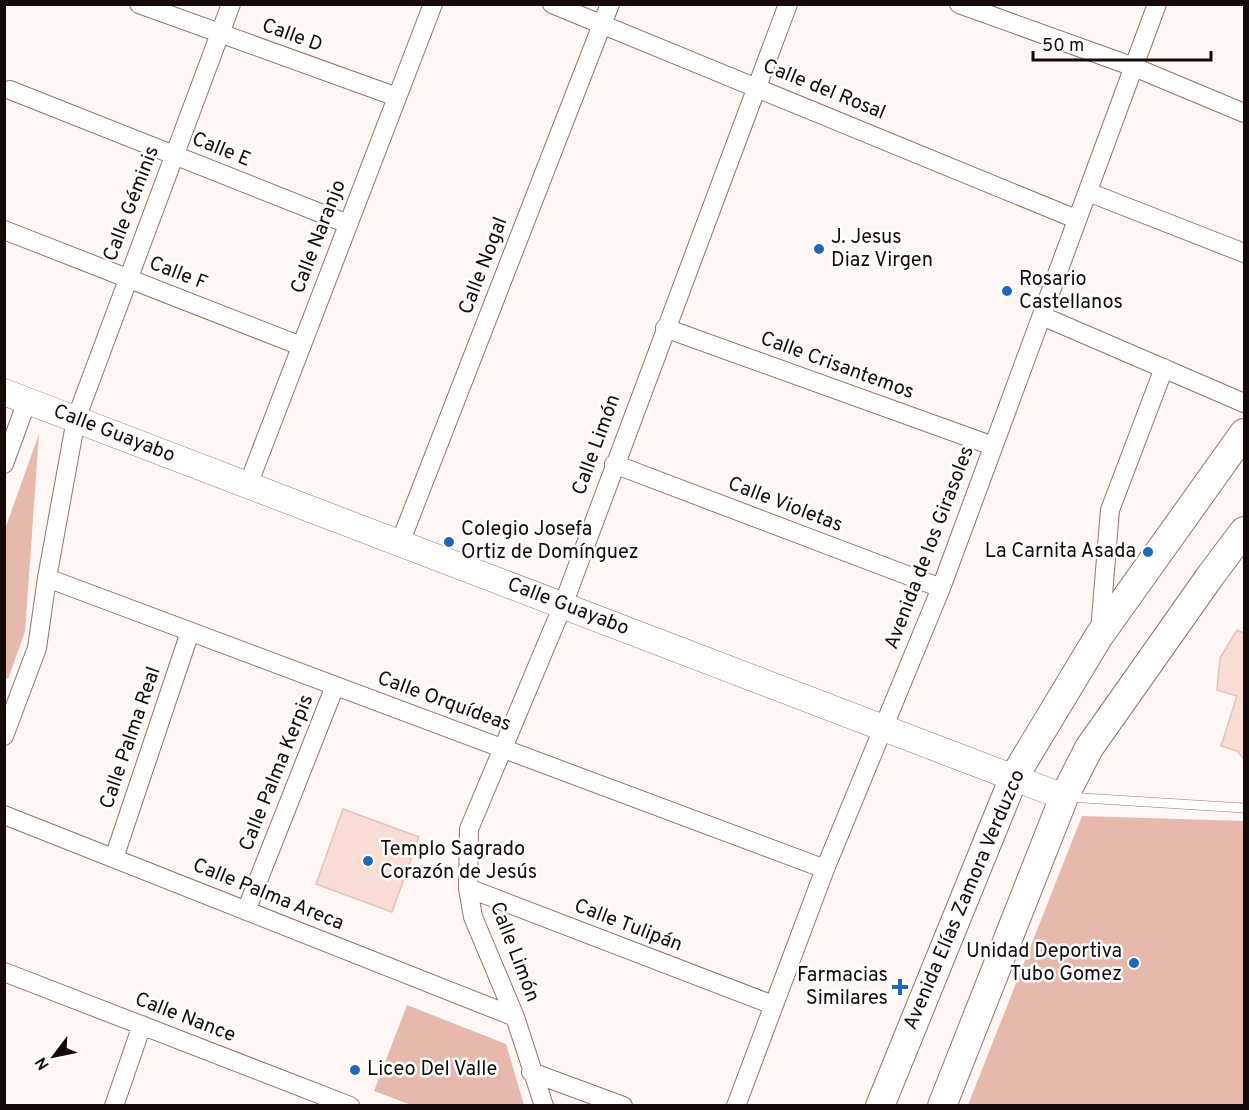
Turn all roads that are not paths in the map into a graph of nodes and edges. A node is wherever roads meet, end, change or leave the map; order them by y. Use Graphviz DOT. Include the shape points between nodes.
graph roads {
  1 [pos="139,4"];
  2 [pos="231,4"];
  3 [pos="432,4"];
  4 [pos="552,4"];
  5 [pos="610,4"];
  6 [pos="788,4"];
  7 [pos="959,4"];
  8 [pos="1157,4"];
  9 [pos="602,26"];
  10 [pos="220,34"];
  11 [pos="1134,67"];
  12 [pos="756,86"];
  13 [pos="10,90"];
  14 [pos="397,97"];
  15 [pos="1245,113"];
  16 [pos="174,155"];
  17 [pos="1088,192"];
  18 [pos="1076,219"];
  19 [pos="348,224"];
  20 [pos="4,230"];
  21 [pos="1245,253"];
  22 [pos="128,278"];
  23 [pos="1042,316"];
  24 [pos="665,328"];
  25 [pos="301,346"];
  26 [pos="1164,368"];
  27 [pos="16,397"];
  28 [pos="1245,403"];
  29 [pos="76,419"];
  30 [pos="1245,433"];
  31 [pos="993,446"];
  32 [pos="4,464"];
  33 [pos="614,464"];
  34 [pos="248,485"];
  35 [pos="1245,531"];
  36 [pos="400,543"];
  37 [pos="47,578"];
  38 [pos="941,588"];
  39 [pos="563,605"];
  40 [pos="190,632"];
  41 [pos="1099,636"];
  42 [pos="335,686"];
  43 [pos="883,727"];
  44 [pos="4,735"];
  45 [pos="502,748"];
  46 [pos="1014,777"];
  47 [pos="1064,797"];
  48 [pos="1245,808"];
  49 [pos="4,815"];
  50 [pos="114,858"];
  51 [pos="825,869"];
  52 [pos="468,888"];
  53 [pos="246,911"];
  54 [pos="4,972"];
  55 [pos="773,1005"];
  56 [pos="515,1017"];
  57 [pos="142,1025"];
  58 [pos="531,1072"];
  59 [pos="114,1106"];
  60 [pos="350,1106"];
  61 [pos="544,1106"];
  62 [pos="623,1106"];
  63 [pos="736,1106"];
  64 [pos="880,1106"];
  65 [pos="942,1106"];
  1 -- 10 [label="street, Calle D"];
  2 -- 10 [label="street, Calle Géminis"];
  3 -- 14 [label="street, Calle Naranjo"];
  4 -- 9 [label="street, Calle del Rosal"];
  5 -- 9 [label="street, Calle Nogal"];
  6 -- 12 [label="street, Calle Limón"];
  7 -- 11 [label="street"];
  8 -- 11 [label="street, Avenida de los Girasoles"];
  9 -- 12 [label="street, Calle del Rosal"];
  9 -- 36 [label="street, Calle Nogal"];
  10 -- 14 [label="street, Calle D"];
  10 -- 16 [label="street, Calle Géminis"];
  11 -- 15 [label="street"];
  11 -- 17 [label="street, Avenida de los Girasoles"];
  12 -- 18 [label="street, Calle del Rosal"];
  12 -- 24 [label="street, Calle Limón"];
  13 -- 16 [label="street, Calle E"];
  14 -- 19 [label="street, Calle Naranjo"];
  16 -- 19 [label="street, Calle E"];
  16 -- 22 [label="street, Calle Géminis"];
  17 -- 18 [label="street, Avenida de los Girasoles"];
  17 -- 21 [label="street"];
  18 -- 23 [label="street, Avenida de los Girasoles"];
  19 -- 25 [label="street, Calle Naranjo"];
  20 -- 22 [label="street, Calle F"];
  22 -- 25 [label="street, Calle F"];
  22 -- 29 [label="street, Calle Géminis"];
  23 -- 26 [label="street"];
  23 -- 31 [label="street, Avenida de los Girasoles"];
  24 -- 31 [label="street, Calle Crisantemos"];
  24 -- 33 [label="street, Calle Limón"];
  25 -- 34 [label="street, Calle Naranjo"];
  26 -- 28 [label="street"];
  26 -- 41 [label="street" via="1110,510"];
  27 -- 29 [label="street, Calle Guayabo"];
  27 -- 32 [label="street"];
  29 -- 34 [label="street, Calle Guayabo"];
  29 -- 37 [label="street"];
  30 -- 41 [label="main road, Avenida Elías Zamora Verduzco"];
  31 -- 38 [label="street, Avenida de los Girasoles"];
  33 -- 38 [label="street, Calle Violetas"];
  33 -- 39 [label="street, Calle Limón"];
  34 -- 36 [label="street, Calle Guayabo"];
  35 -- 47 [label="main road" via="1089,748"];
  36 -- 39 [label="street, Calle Guayabo"];
  37 -- 40 [label="street, Calle Orquídeas"];
  37 -- 44 [label="street" via="37,648"];
  38 -- 43 [label="street, Avenida de los Girasoles"];
  39 -- 43 [label="street, Calle Guayabo"];
  39 -- 45 [label="street, Calle Limón"];
  40 -- 42 [label="street, Calle Orquídeas"];
  40 -- 50 [label="street, Calle Palma Real"];
  41 -- 46 [label="main road, Avenida Elías Zamora Verduzco"];
  42 -- 45 [label="street, Calle Orquídeas"];
  42 -- 53 [label="street, Calle Palma Kerpis"];
  43 -- 46 [label="street, Calle Guayabo"];
  43 -- 51 [label="street, Avenida de los Girasoles"];
  45 -- 51 [label="street, Calle Orquídeas"];
  45 -- 52 [label="street, Calle Limón" via="469,829"];
  46 -- 47 [label="street, Calle Guayabo"];
  46 -- 64 [label="main road, Avenida Elías Zamora Verduzco"];
  47 -- 48 [label="lane"];
  47 -- 65 [label="main road"];
  49 -- 50 [label="street, Calle Palma Areca"];
  50 -- 53 [label="street, Calle Palma Areca"];
  51 -- 55 [label="street, Avenida de los Girasoles"];
  52 -- 55 [label="street, Calle Tulipán"];
  52 -- 56 [label="street, Calle Limón" via="473,917"];
  53 -- 56 [label="street, Calle Palma Areca"];
  54 -- 57 [label="street, Calle Nance"];
  55 -- 63 [label="street, Avenida de los Girasoles"];
  56 -- 58 [label="street, Calle Limón"];
  57 -- 59 [label="street"];
  57 -- 60 [label="street, Calle Nance"];
  58 -- 61 [label="street, Calle Limón"];
  58 -- 62 [label="street"];
}
